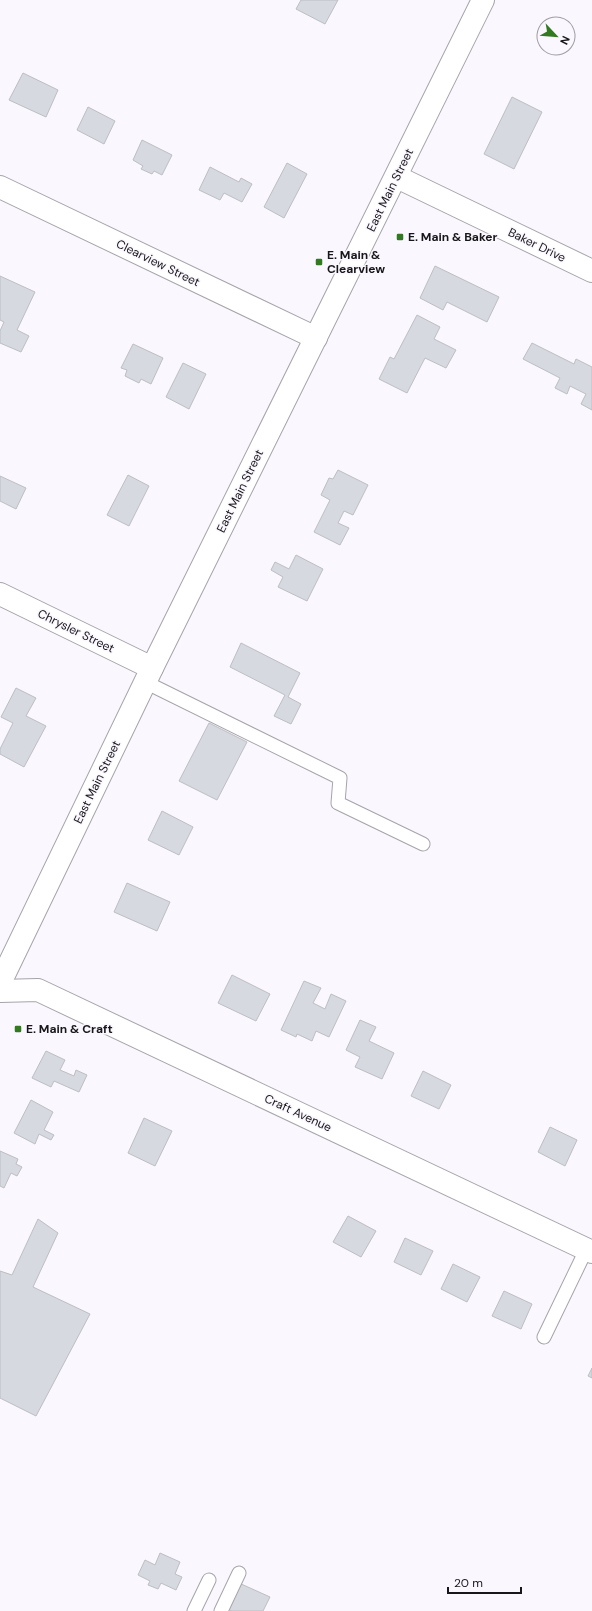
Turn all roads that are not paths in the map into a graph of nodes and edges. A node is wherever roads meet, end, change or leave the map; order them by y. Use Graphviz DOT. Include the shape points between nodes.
graph roads {
  1 [pos="480,1"];
  2 [pos="397,177"];
  3 [pos="0,187"];
  4 [pos="592,271"];
  5 [pos="316,338"];
  6 [pos="0,594"];
  7 [pos="148,675"];
  8 [pos="423,844"];
  9 [pos="0,983"];
  10 [pos="0,991"];
  11 [pos="589,1251"];
  12 [pos="544,1337"];
  13 [pos="239,1573"];
  14 [pos="209,1580"];
  15 [pos="194,1611"];
  16 [pos="221,1611"];
  1 -- 2 [label="street, East Main Street"];
  2 -- 4 [label="street, Baker Drive"];
  2 -- 5 [label="street, East Main Street"];
  3 -- 5 [label="street, Clearview Street"];
  5 -- 7 [label="street, East Main Street"];
  6 -- 7 [label="street, Chrysler Street"];
  7 -- 8 [label="lane" via="340,778 338,803"];
  7 -- 9 [label="street, East Main Street"];
  10 -- 11 [label="street, Craft Avenue" via="38,990"];
  11 -- 12 [label="lane"];
  13 -- 16 [label="lane"];
  14 -- 15 [label="lane"];
}
